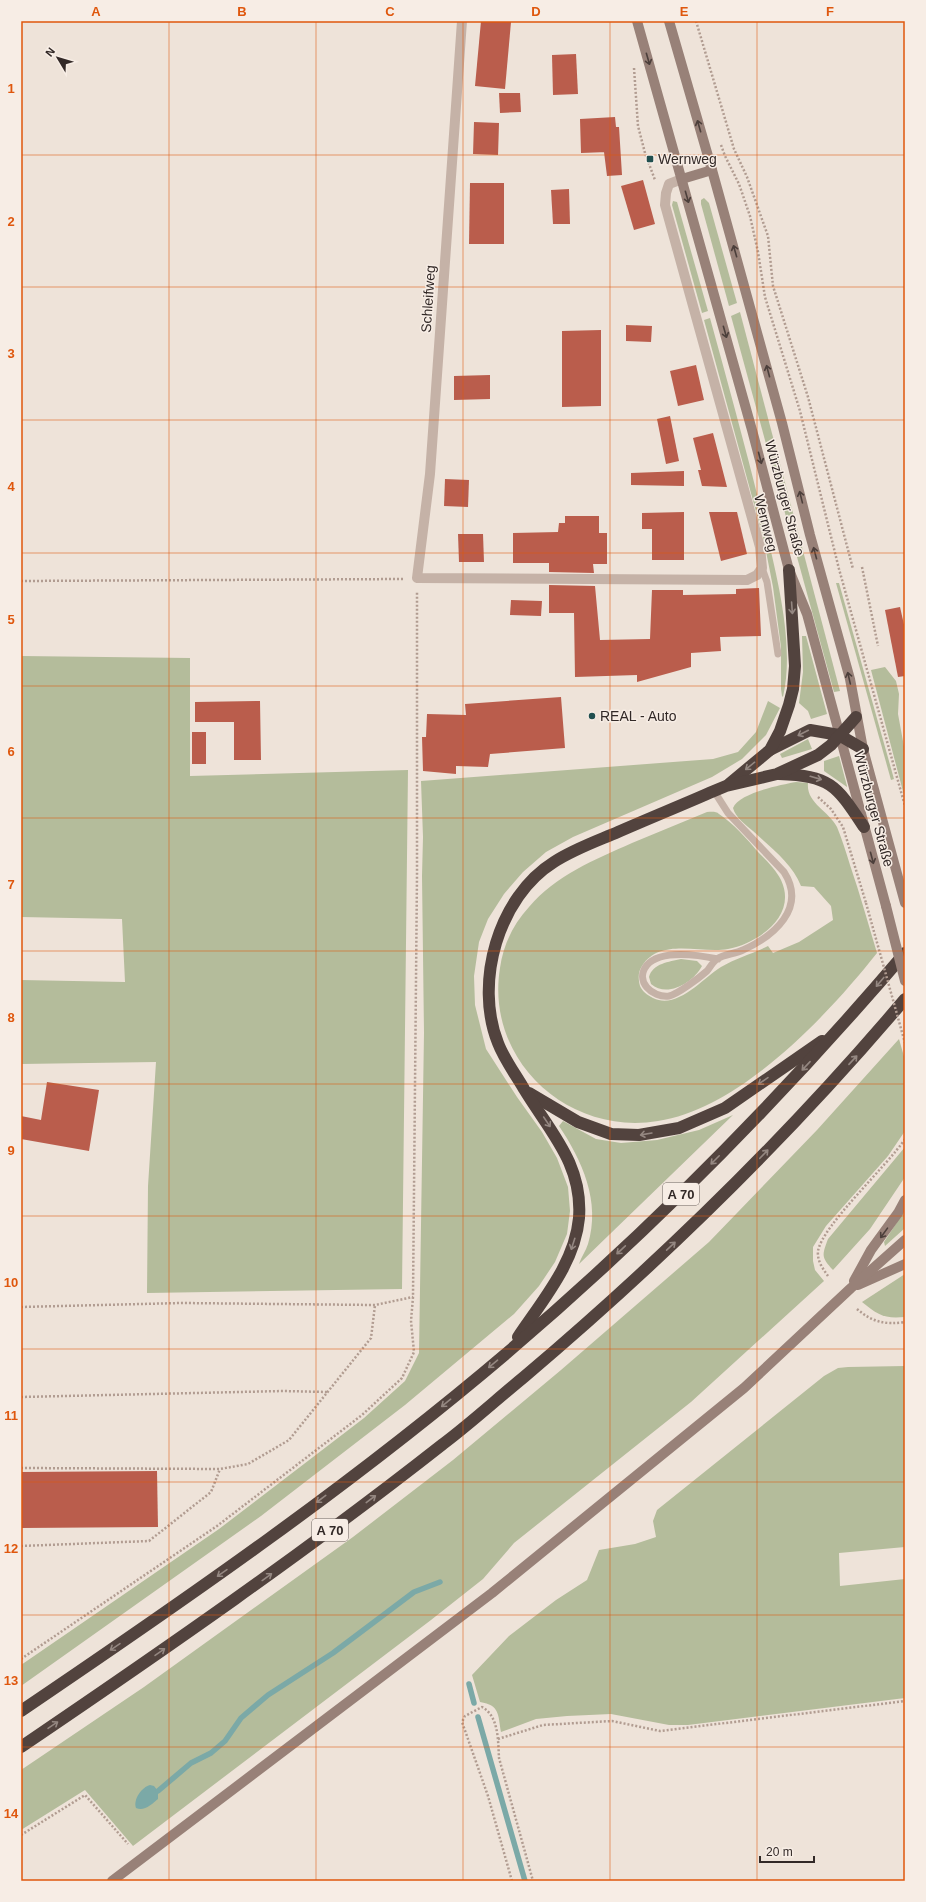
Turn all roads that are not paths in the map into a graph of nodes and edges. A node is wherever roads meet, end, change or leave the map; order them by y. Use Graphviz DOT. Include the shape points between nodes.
graph roads {
  1 [pos="462,21"];
  2 [pos="637,21"];
  3 [pos="669,21"];
  4 [pos="712,170"];
  5 [pos="682,179"];
  6 [pos="762,568"];
  7 [pos="789,570"];
  8 [pos="417,578"];
  9 [pos="778,654"];
  10 [pos="856,716"];
  11 [pos="839,735"];
  12 [pos="863,749"];
  13 [pos="770,750"];
  14 [pos="778,774"];
  15 [pos="726,786"];
  16 [pos="714,791"];
  17 [pos="864,827"];
  18 [pos="905,903"];
  19 [pos="905,953"];
  20 [pos="718,959"];
  21 [pos="905,981"];
  22 [pos="905,999"];
  23 [pos="842,1027"];
  24 [pos="525,1090"];
  25 [pos="905,1200"];
  26 [pos="905,1240"];
  27 [pos="905,1264"];
  28 [pos="851,1288"];
  29 [pos="510,1350"];
  30 [pos="21,1711"];
  31 [pos="21,1748"];
  32 [pos="112,1881"];
  1 -- 8 [label="street, Schleifweg" via="430,474"];
  2 -- 5 [label="main road, Würzburger Straße, one-way"];
  4 -- 3 [label="main road, Würzburger Straße, one-way"];
  4 -- 5 [label="main road"];
  10 -- 4 [label="main road, Würzburger Straße, one-way" via="850,679"];
  5 -- 6 [label="street, Wernweg" via="669,184 665,205 760,547"];
  5 -- 7 [label="main road, Würzburger Straße, one-way"];
  6 -- 8 [label="street, Wernweg" via="757,575 747,580"];
  6 -- 9 [label="lane" via="767,582"];
  7 -- 11 [label="main road, Würzburger Straße" via="807,614"];
  7 -- 13 [label="highway, one-way" via="794,640 793,689 780,731"];
  10 -- 11 [label="highway"];
  10 -- 12 [label="main road, Würzburger Straße"];
  11 -- 12 [label="highway"];
  11 -- 13 [label="highway, one-way" via="810,730"];
  11 -- 14 [label="highway" via="818,755"];
  11 -- 17 [label="main road, Würzburger Straße"];
  12 -- 18 [label="main road, Würzburger Straße"];
  13 -- 15 [label="highway, one-way"];
  14 -- 15 [label="highway"];
  14 -- 17 [label="highway, one-way" via="802,775 826,782 845,799"];
  15 -- 16 [label="highway"];
  16 -- 20 [label="lane" via="728,813 784,872 793,893 783,921 775,931 742,951"];
  16 -- 24 [label="highway" via="578,849 553,863 533,880 515,902 502,925 493,951 488,980 489,1006 498,1043"];
  17 -- 21 [label="main road, Würzburger Straße, one-way, bridge"];
  19 -- 23 [label="highway, A 70, one-way"];
  20 -- 20 [label="lane" via="705,972 670,996 652,993 644,981 645,967 659,958 695,955"];
  31 -- 22 [label="highway, A 70, one-way" via="239,1597 338,1524 445,1443 540,1363 695,1224 804,1112"];
  23 -- 24 [label="highway, one-way" via="725,1108 678,1128 639,1135 611,1134 578,1122"];
  23 -- 29 [label="highway, A 70, one-way" via="746,1130 674,1200"];
  24 -- 29 [label="highway, A 70, one-way" via="565,1152 579,1194 579,1218 568,1260"];
  25 -- 28 [label="main road, one-way" via="871,1250"];
  26 -- 28 [label="main road"];
  27 -- 28 [label="main road"];
  28 -- 32 [label="main road" via="744,1388 492,1593"];
  29 -- 30 [label="highway, A 70, one-way" via="423,1422 225,1571"];
}
